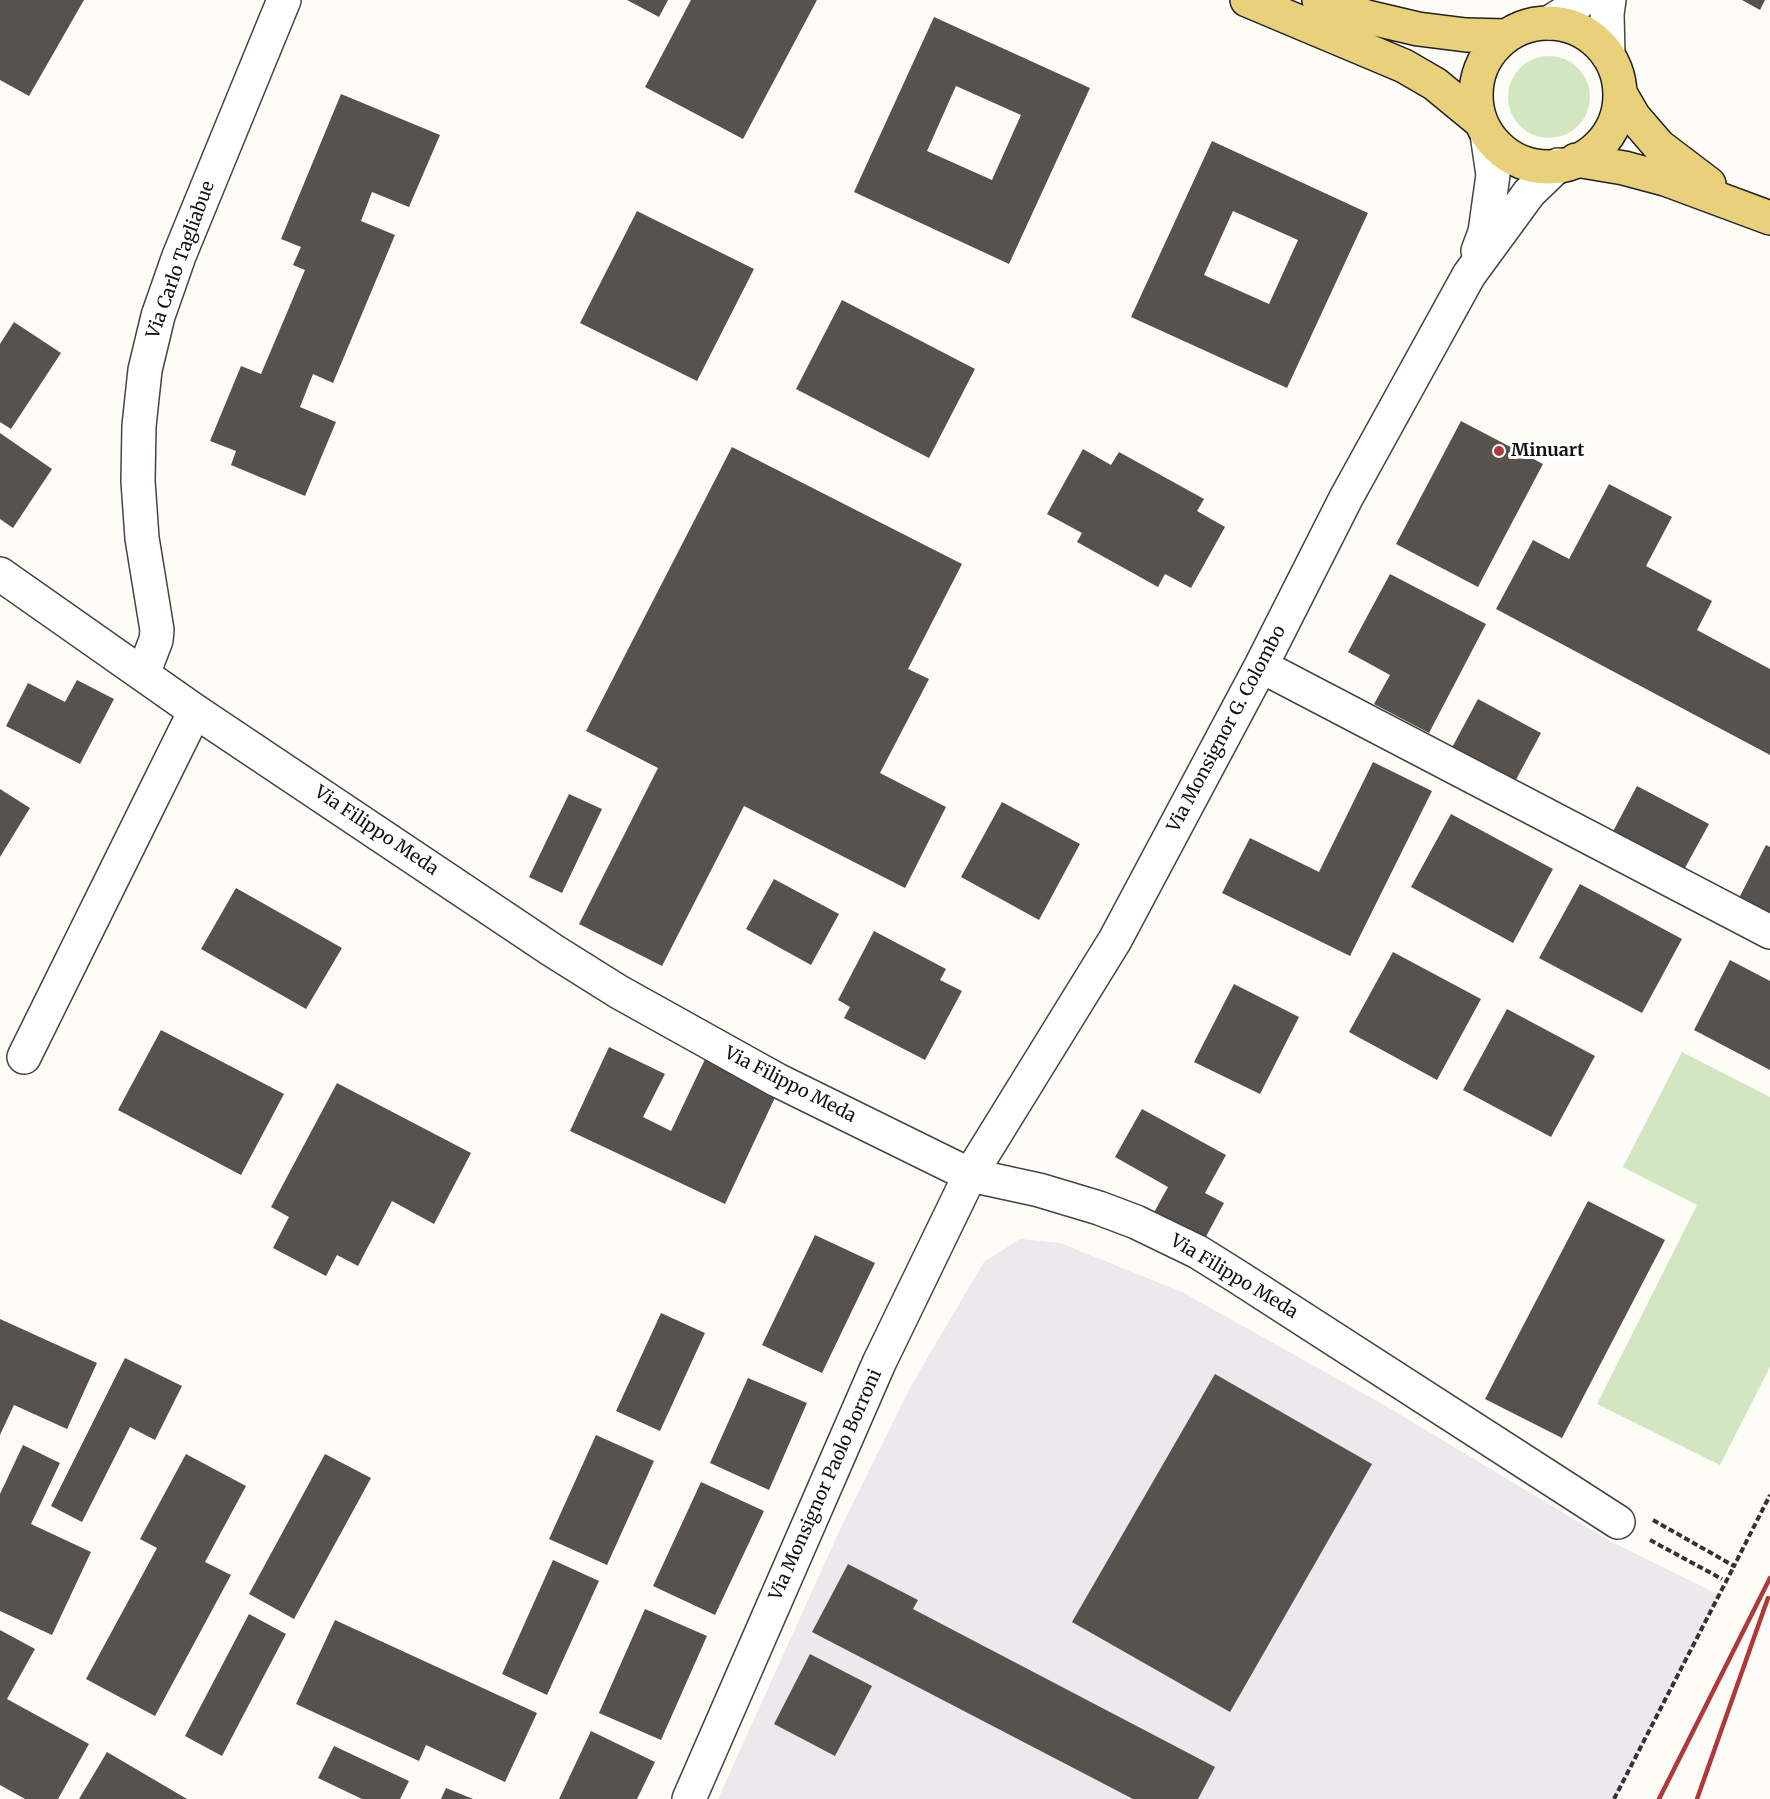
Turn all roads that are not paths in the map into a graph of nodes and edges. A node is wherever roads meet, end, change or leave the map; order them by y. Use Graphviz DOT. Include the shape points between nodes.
graph roads {
  1 [pos="284,0"];
  2 [pos="1247,0"];
  3 [pos="1319,0"];
  4 [pos="1581,0"];
  5 [pos="1609,0"];
  6 [pos="1549,23"];
  7 [pos="1506,36"];
  8 [pos="1608,55"];
  9 [pos="1620,93"];
  10 [pos="1484,128"];
  11 [pos="1567,163"];
  12 [pos="1763,215"];
  13 [pos="1469,275"];
  14 [pos="0,574"];
  15 [pos="1261,666"];
  16 [pos="143,674"];
  17 [pos="195,711"];
  18 [pos="1770,932"];
  19 [pos="24,1057"];
  20 [pos="970,1175"];
  21 [pos="1618,1522"];
  22 [pos="689,1799"];
  1 -- 16 [label="street, Via Carlo Tagliabue" via="179,256 158,315 145,370 138,481 142,538 157,630"];
  2 -- 10 [label="main road" via="1404,66 1435,84"];
  3 -- 7 [label="main road" via="1366,17 1418,29"];
  4 -- 6 [label="street"];
  5 -- 8 [label="street"];
  6 -- 7 [label="main road" via="1526,26"];
  6 -- 8 [label="main road" via="1572,27 1592,38"];
  7 -- 10 [label="main road" via="1482,65 1476,84 1476,103"];
  8 -- 9 [label="main road" via="1617,73"];
  9 -- 11 [label="main road" via="1617,116 1606,138 1589,154"];
  9 -- 12 [label="main road" via="1659,147 1705,181"];
  10 -- 11 [label="main road" via="1502,151 1522,162 1544,167"];
  10 -- 13 [label="street, Via Monsignor G. Colombo" via="1493,175 1485,232"];
  11 -- 12 [label="main road" via="1624,168"];
  11 -- 13 [label="street, Via Monsignor G. Colombo" via="1529,193"];
  13 -- 15 [label="street, Via Monsignor G. Colombo" via="1346,498"];
  14 -- 16 [label="street, Via Filippo Meda"];
  15 -- 18 [label="street"];
  15 -- 20 [label="street, Via Monsignor G. Colombo" via="1115,940"];
  16 -- 17 [label="street, Via Filippo Meda"];
  17 -- 19 [label="street"];
  17 -- 20 [label="street, Via Filippo Meda" via="619,992 777,1080"];
  20 -- 21 [label="street, Via Filippo Meda" via="1099,1208 1198,1252"];
  20 -- 22 [label="street, Via Monsignor Paolo Borroni" via="879,1363"];
}
